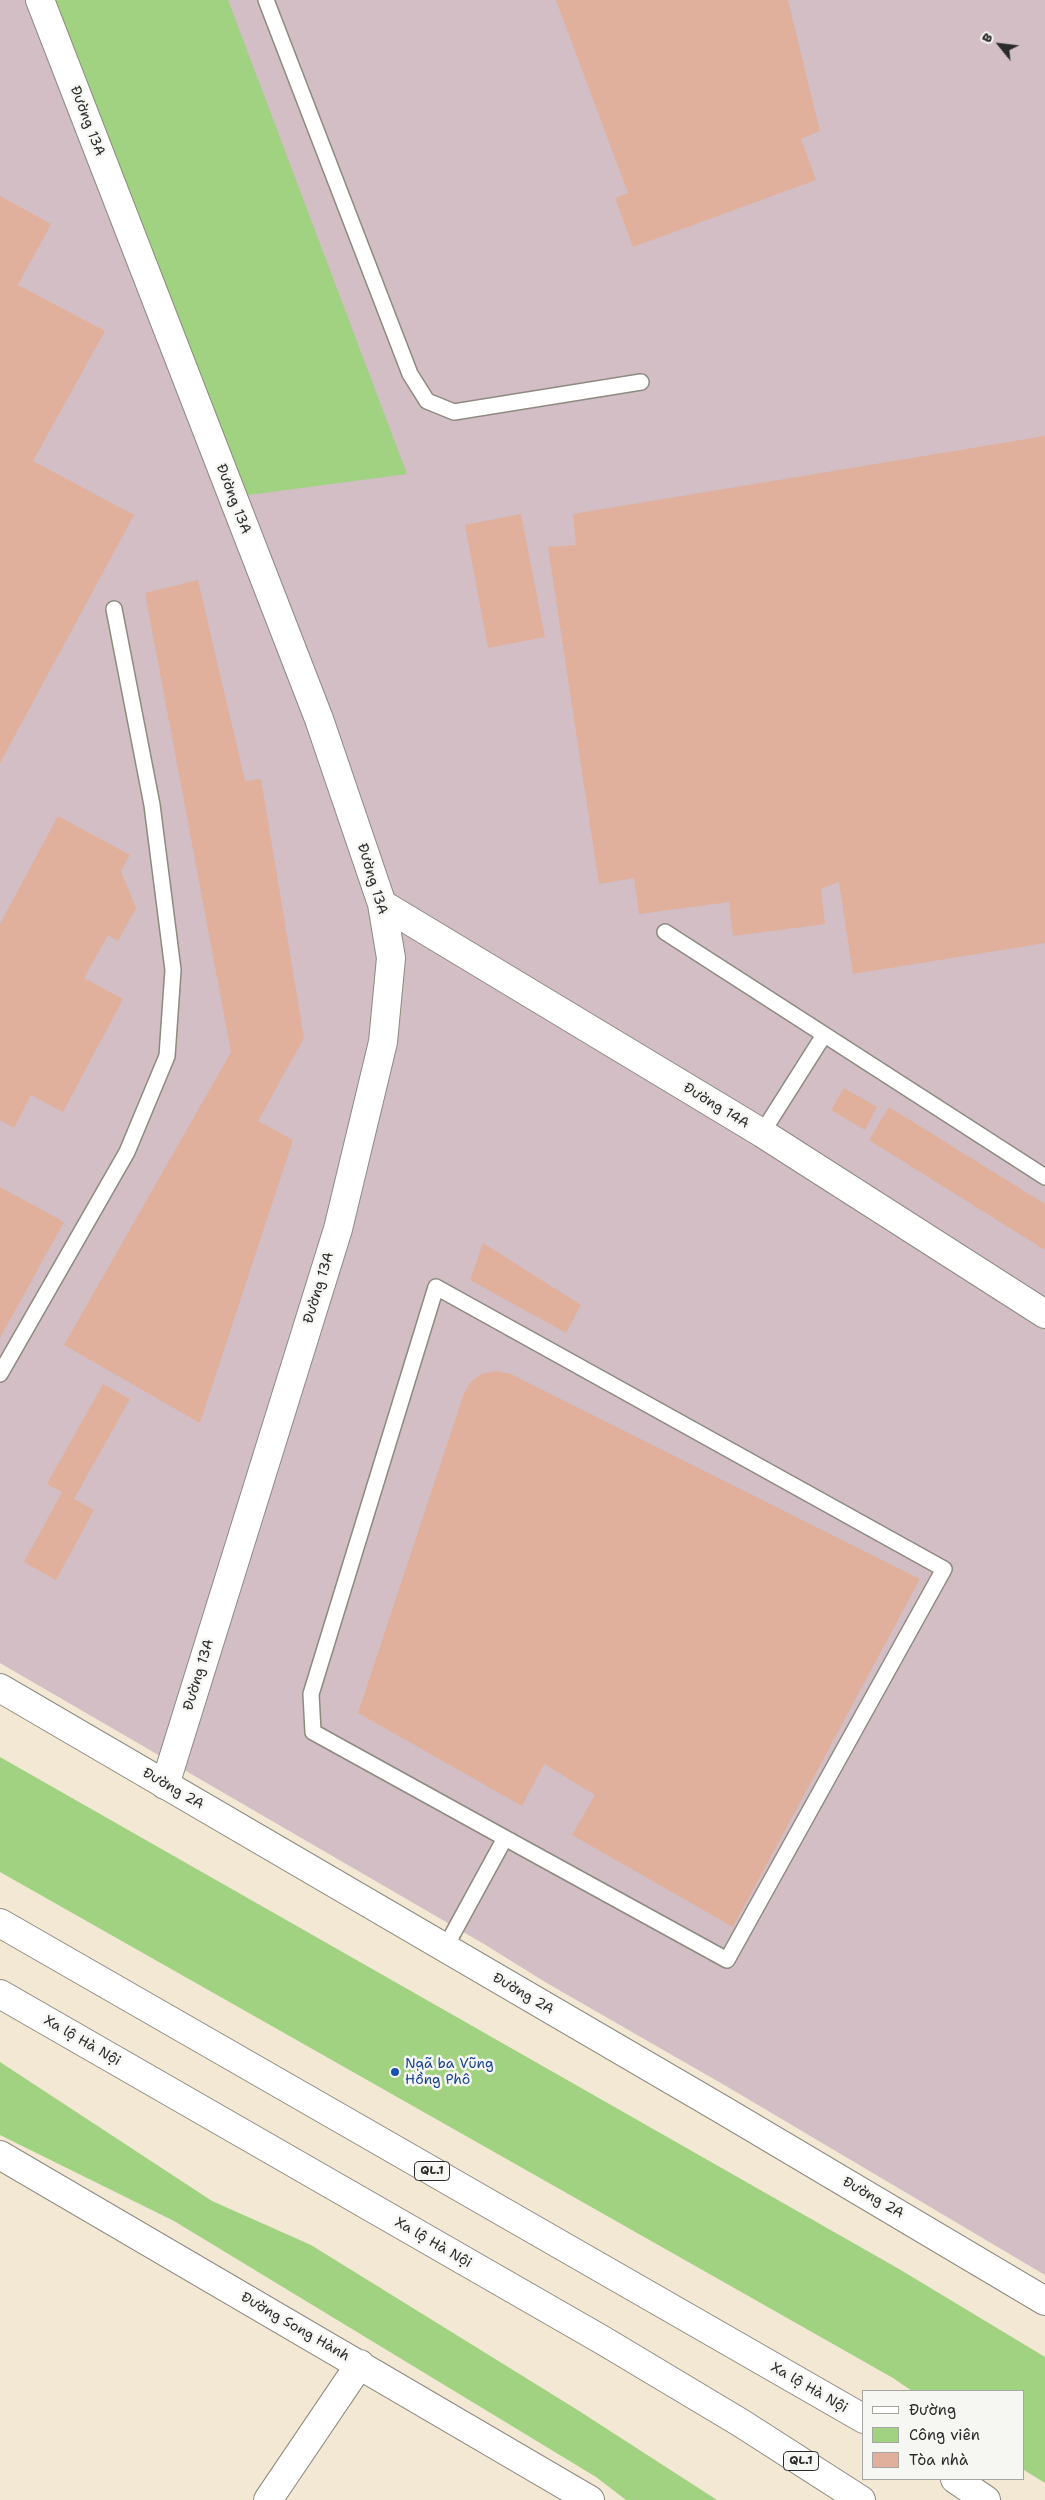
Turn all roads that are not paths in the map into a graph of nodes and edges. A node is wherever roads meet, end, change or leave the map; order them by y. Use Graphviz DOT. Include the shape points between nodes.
graph roads {
  1 [pos="40,0"];
  2 [pos="266,0"];
  3 [pos="641,382"];
  4 [pos="114,609"];
  5 [pos="382,904"];
  6 [pos="664,932"];
  7 [pos="824,1035"];
  8 [pos="762,1133"];
  9 [pos="1045,1178"];
  10 [pos="1045,1314"];
  11 [pos="0,1374"];
  12 [pos="0,1688"];
  13 [pos="165,1784"];
  14 [pos="505,1838"];
  15 [pos="0,1923"];
  16 [pos="445,1948"];
  17 [pos="0,1994"];
  18 [pos="0,2155"];
  19 [pos="1045,2301"];
  20 [pos="360,2364"];
  21 [pos="862,2418"];
  22 [pos="956,2480"];
  23 [pos="587,2499"];
  24 [pos="268,2500"];
  25 [pos="861,2500"];
  26 [pos="986,2500"];
  1 -- 5 [label="main road, Đường 13A" via="319,719"];
  2 -- 3 [label="lane" via="410,374 428,401 454,412"];
  4 -- 11 [label="lane" via="152,805 173,970 167,1056 127,1152"];
  5 -- 8 [label="main road, Đường 14A"];
  5 -- 13 [label="main road, Đường 13A" via="391,958 383,1042 338,1229"];
  6 -- 7 [label="lane"];
  7 -- 8 [label="lane"];
  7 -- 9 [label="lane"];
  8 -- 10 [label="main road, Đường 14A"];
  12 -- 13 [label="main road, Đường 2A"];
  13 -- 16 [label="main road, Đường 2A"];
  14 -- 14 [label="lane" via="726,1960 944,1569 436,1287 311,1694 313,1732"];
  14 -- 16 [label="lane"];
  15 -- 21 [label="main road, Xa lộ Hà Nội / QL.1"];
  16 -- 19 [label="main road, Đường 2A"];
  17 -- 25 [label="main road, Xa lộ Hà Nội / QL.1" via="604,2341"];
  18 -- 20 [label="main road, Đường Song Hành"];
  20 -- 23 [label="main road, Đường Song Hành"];
  20 -- 24 [label="main road"];
  22 -- 26 [label="main road"];
}
